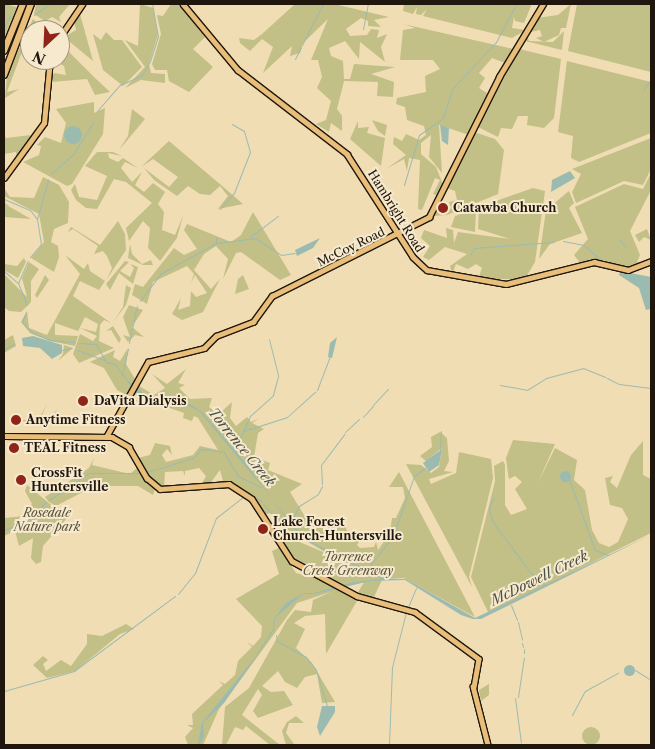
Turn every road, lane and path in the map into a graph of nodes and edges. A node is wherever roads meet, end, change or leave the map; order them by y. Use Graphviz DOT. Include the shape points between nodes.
graph roads {
  1 [pos="22,4"];
  2 [pos="31,4"];
  3 [pos="82,4"];
  4 [pos="183,4"];
  5 [pos="543,4"];
  6 [pos="70,22"];
  7 [pos="4,46"];
  8 [pos="4,50"];
  9 [pos="49,70"];
  10 [pos="4,71"];
  11 [pos="4,75"];
  12 [pos="4,178"];
  13 [pos="399,235"];
  14 [pos="651,261"];
  15 [pos="42,436"];
  16 [pos="4,437"];
  17 [pos="106,437"];
  18 [pos="34,438"];
  19 [pos="488,745"];
  1 -- 7 [label="highway"];
  1 -- 8 [label="highway"];
  2 -- 10 [label="highway"];
  2 -- 11 [label="highway"];
  3 -- 6 [label="main road"];
  4 -- 13 [label="main road, Hambright Road" via="236,68 346,152"];
  5 -- 13 [label="main road, McCoy Road" via="499,77 434,209 422,223"];
  9 -- 12 [label="main road" via="44,123"];
  13 -- 14 [label="main road, Hambright Road" via="414,260 429,271 498,284 592,262 629,270"];
  13 -- 17 [label="main road, McCoy Road" via="272,296 253,322 216,336 204,348 155,358 140,371"];
  15 -- 16 [label="main road"];
  15 -- 17 [label="main road"];
  15 -- 18 [label="main road"];
  16 -- 18 [label="main road"];
  17 -- 18 [label="main road"];
  17 -- 19 [label="main road" via="128,445 146,478 160,489 224,482 246,494 289,559 341,587 414,612 448,637 457,648 478,659 474,687"];
}
